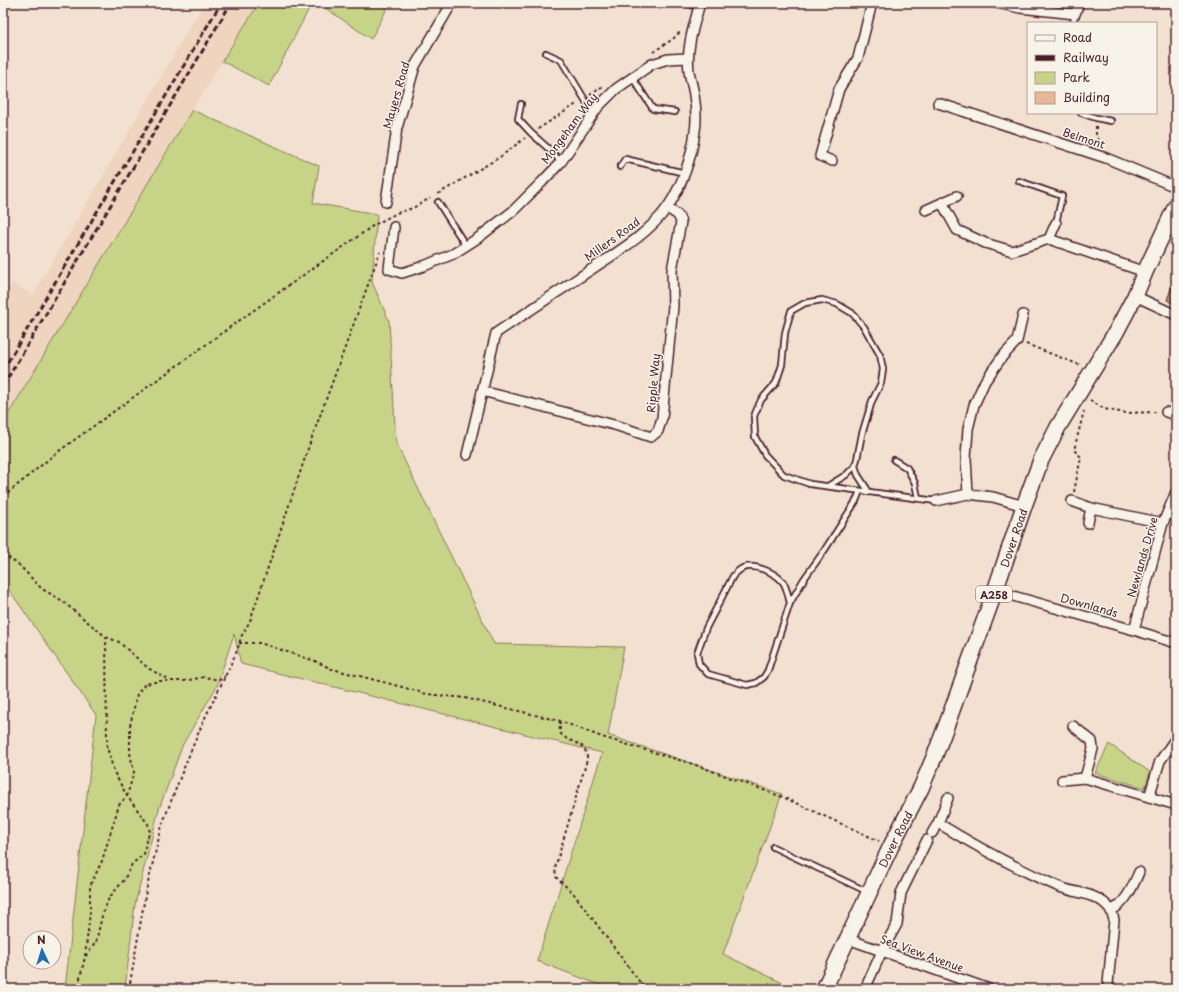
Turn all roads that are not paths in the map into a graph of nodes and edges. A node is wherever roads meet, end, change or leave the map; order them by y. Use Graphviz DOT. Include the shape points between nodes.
graph roads {
  1 [pos="452,3"];
  2 [pos="685,3"];
  3 [pos="872,3"];
  4 [pos="996,3"];
  5 [pos="1079,3"];
  6 [pos="700,5"];
  7 [pos="1074,19"];
  8 [pos="546,53"];
  9 [pos="688,58"];
  10 [pos="632,77"];
  11 [pos="938,103"];
  12 [pos="521,104"];
  13 [pos="675,112"];
  14 [pos="593,113"];
  15 [pos="1084,114"];
  16 [pos="1111,121"];
  17 [pos="832,161"];
  18 [pos="561,162"];
  19 [pos="620,167"];
  20 [pos="685,173"];
  21 [pos="1019,181"];
  22 [pos="1176,187"];
  23 [pos="957,196"];
  24 [pos="386,202"];
  25 [pos="438,202"];
  26 [pos="942,203"];
  27 [pos="1176,206"];
  28 [pos="667,208"];
  29 [pos="926,210"];
  30 [pos="1056,223"];
  31 [pos="394,227"];
  32 [pos="1049,239"];
  33 [pos="466,246"];
  34 [pos="1144,272"];
  35 [pos="1135,296"];
  36 [pos="1023,315"];
  37 [pos="1176,315"];
  38 [pos="482,391"];
  39 [pos="1166,412"];
  40 [pos="1176,414"];
  41 [pos="467,455"];
  42 [pos="894,460"];
  43 [pos="855,466"];
  44 [pos="828,486"];
  45 [pos="860,491"];
  46 [pos="869,492"];
  47 [pos="1176,492"];
  48 [pos="968,494"];
  49 [pos="918,498"];
  50 [pos="936,501"];
  51 [pos="1072,502"];
  52 [pos="1024,506"];
  53 [pos="1091,508"];
  54 [pos="1088,523"];
  55 [pos="1164,523"];
  56 [pos="995,591"];
  57 [pos="790,603"];
  58 [pos="1134,630"];
  59 [pos="1176,643"];
  60 [pos="1073,726"];
  61 [pos="1176,738"];
  62 [pos="1084,778"];
  63 [pos="1062,780"];
  64 [pos="1149,797"];
  65 [pos="948,798"];
  66 [pos="1176,805"];
  67 [pos="938,823"];
  68 [pos="773,847"];
  69 [pos="1139,872"];
  70 [pos="869,893"];
  71 [pos="1112,910"];
  72 [pos="848,939"];
  73 [pos="882,951"];
  74 [pos="824,989"];
  75 [pos="865,989"];
  76 [pos="987,989"];
  77 [pos="1109,989"];
  1 -- 24 [label="street, Mayers Road" via="415,66 397,128"];
  2 -- 6 [label="lane"];
  3 -- 17 [label="street" via="858,58 839,89 820,156"];
  4 -- 7 [label="street"];
  5 -- 7 [label="street"];
  6 -- 9 [label="street, Millers Road"];
  8 -- 14 [label="lane" via="561,60"];
  9 -- 10 [label="street, Mongeham Way" via="660,61"];
  9 -- 20 [label="street, Millers Road" via="696,123"];
  10 -- 13 [label="lane" via="653,109"];
  10 -- 14 [label="street, Mongeham Way" via="605,99"];
  11 -- 22 [label="street, Belmont" via="1106,158"];
  12 -- 18 [label="lane" via="518,119"];
  14 -- 18 [label="street, Mongeham Way"];
  15 -- 16 [label="lane"];
  18 -- 33 [label="street, Mongeham Way" via="528,197 496,225"];
  19 -- 20 [label="lane" via="625,159"];
  20 -- 28 [label="street, Millers Road"];
  21 -- 30 [label="lane" via="1062,196"];
  23 -- 26 [label="street"];
  25 -- 33 [label="lane"];
  26 -- 29 [label="street"];
  26 -- 32 [label="street" via="957,230 985,243 1012,251"];
  27 -- 34 [label="main road, Dover Road / A258"];
  28 -- 38 [label="street, Millers Road" via="644,232 627,245 496,333"];
  28 -- 38 [label="street, Ripple Way" via="678,215 681,222 672,270 673,306 662,418 658,431 651,437"];
  30 -- 32 [label="street"];
  31 -- 33 [label="street, Mongeham Way" via="389,269 402,273 439,260"];
  32 -- 34 [label="street"];
  34 -- 35 [label="main road, Dover Road / A258"];
  35 -- 37 [label="street"];
  35 -- 52 [label="main road, Dover Road / A258" via="1093,370 1084,394 1058,427"];
  36 -- 48 [label="street" via="1018,341 1002,357 985,381 974,405 968,429 966,458"];
  38 -- 41 [label="street, Millers Road"];
  39 -- 40 [label="street"];
  42 -- 49 [label="lane" via="907,468 915,483"];
  43 -- 44 [label="lane"];
  43 -- 44 [label="lane" via="862,434 880,383 883,369 880,355 864,327 852,313 837,304 822,300 805,303 791,311 785,333 782,365 776,383 761,400 754,416 755,437 765,455 784,474 810,484"];
  43 -- 46 [label="lane"];
  44 -- 45 [label="lane"];
  45 -- 46 [label="lane"];
  45 -- 57 [label="lane"];
  46 -- 49 [label="lane"];
  47 -- 55 [label="street, Newlands Drive"];
  48 -- 50 [label="street"];
  48 -- 52 [label="street" via="993,497"];
  49 -- 50 [label="lane"];
  51 -- 53 [label="street"];
  52 -- 56 [label="main road, Dover Road / A258"];
  53 -- 54 [label="street"];
  53 -- 55 [label="street"];
  55 -- 58 [label="street, Newlands Drive"];
  56 -- 58 [label="street, Downlands"];
  56 -- 70 [label="main road, Dover Road / A258" via="935,755"];
  57 -- 57 [label="lane" via="768,670 756,683 747,685 708,674 700,664 697,653 706,628 733,576 739,570 746,567 772,573 784,583"];
  58 -- 59 [label="street, Downlands"];
  60 -- 62 [label="street" via="1092,741 1093,749"];
  61 -- 64 [label="street" via="1160,762"];
  62 -- 63 [label="street"];
  62 -- 64 [label="street"];
  64 -- 66 [label="street"];
  65 -- 67 [label="street"];
  67 -- 71 [label="street" via="1008,863 1060,887 1093,896"];
  67 -- 73 [label="street" via="901,893 897,924"];
  68 -- 70 [label="lane"];
  69 -- 71 [label="street" via="1130,892 1117,908"];
  70 -- 72 [label="main road, Dover Road / A258"];
  71 -- 77 [label="street" via="1114,920"];
  72 -- 73 [label="street, Sea View Avenue"];
  72 -- 74 [label="main road, Dover Road / A258"];
  73 -- 75 [label="street"];
  73 -- 76 [label="street, Sea View Avenue"];
}
